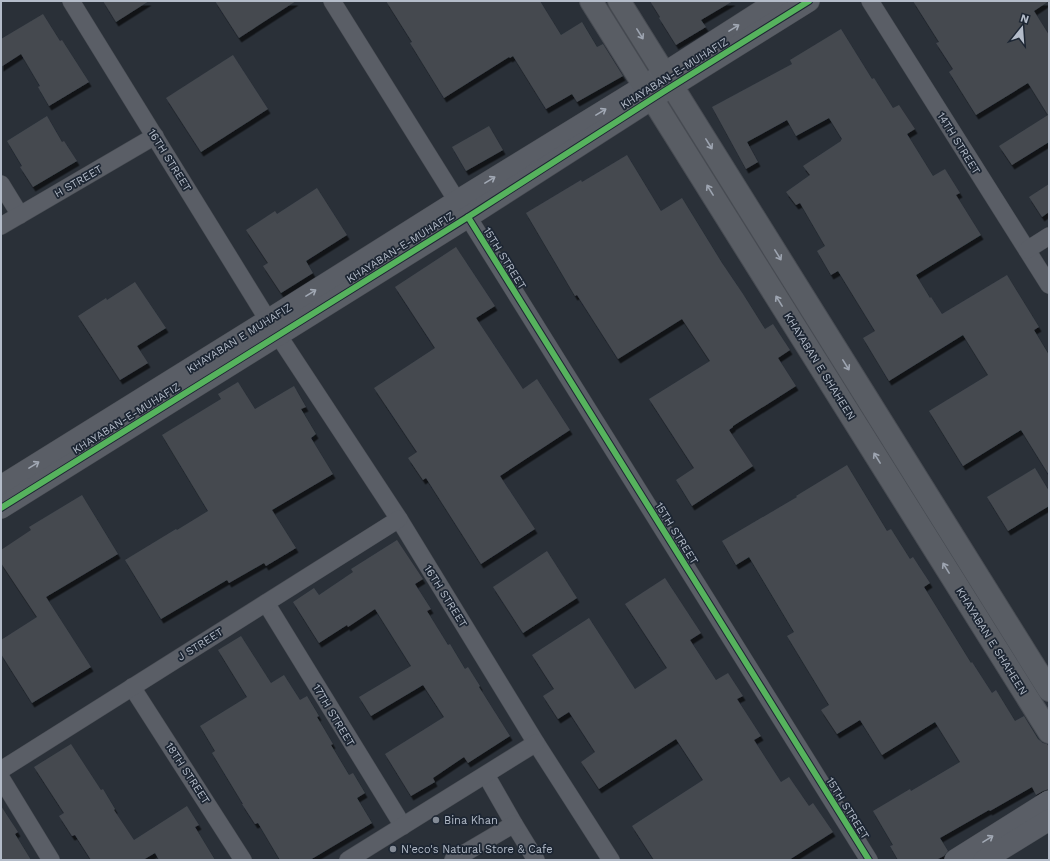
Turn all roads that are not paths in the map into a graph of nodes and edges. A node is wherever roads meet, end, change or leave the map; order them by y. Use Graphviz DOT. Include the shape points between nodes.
graph roads {
  1 [pos="71,1"];
  2 [pos="332,1"];
  3 [pos="591,1"];
  4 [pos="620,1"];
  5 [pos="777,1"];
  6 [pos="809,1"];
  7 [pos="870,1"];
  8 [pos="668,79"];
  9 [pos="648,92"];
  10 [pos="155,136"];
  11 [pos="1,184"];
  12 [pos="462,209"];
  13 [pos="20,215"];
  14 [pos="1,226"];
  15 [pos="1049,236"];
  16 [pos="1027,250"];
  17 [pos="1049,285"];
  18 [pos="273,328"];
  19 [pos="172,390"];
  20 [pos="1,486"];
  21 [pos="1,508"];
  22 [pos="399,519"];
  23 [pos="266,603"];
  24 [pos="132,687"];
  25 [pos="1049,690"];
  26 [pos="1049,732"];
  27 [pos="536,743"];
  28 [pos="1,770"];
  29 [pos="486,775"];
  30 [pos="1,778"];
  31 [pos="1049,801"];
  32 [pos="1049,820"];
  33 [pos="514,824"];
  34 [pos="403,826"];
  35 [pos="475,855"];
  36 [pos="51,860"];
  37 [pos="243,860"];
  38 [pos="348,860"];
  39 [pos="453,860"];
  40 [pos="536,860"];
  41 [pos="610,860"];
  42 [pos="869,860"];
  43 [pos="955,860"];
  44 [pos="984,860"];
  1 -- 10 [label="street, 16TH STREET"];
  2 -- 12 [label="street, 15TH STREET"];
  3 -- 9 [label="main road, KHAYABAN E SHAHEEN"];
  4 -- 8 [label="main road, KHAYABAN E SHAHEEN, one-way"];
  8 -- 5 [label="street, KHAYABAN-E-MUHAFIZ, one-way"];
  6 -- 8 [label="street, KHAYABAN-E-MUHAFIZ"];
  7 -- 16 [label="street, 14TH STREET"];
  8 -- 9 [label="street, KHAYABAN-E-MUHAFIZ"];
  8 -- 25 [label="main road, KHAYABAN E SHAHEEN, one-way"];
  9 -- 12 [label="street, KHAYABAN-E-MUHAFIZ"];
  26 -- 9 [label="main road, KHAYABAN E SHAHEEN, one-way"];
  10 -- 13 [label="street, H STREET"];
  10 -- 18 [label="street, 16TH STREET"];
  11 -- 13 [label="street"];
  12 -- 18 [label="street, KHAYABAN-E-MUHAFIZ"];
  12 -- 42 [label="street, 15TH STREET"];
  13 -- 14 [label="street, H STREET"];
  15 -- 16 [label="street"];
  16 -- 17 [label="street, 14TH STREET"];
  18 -- 19 [label="street, KHAYABAN-E-MUHAFIZ"];
  18 -- 22 [label="street, 16TH STREET"];
  20 -- 19 [label="street, one-way"];
  19 -- 21 [label="street, KHAYABAN-E-MUHAFIZ"];
  22 -- 23 [label="street, J STREET"];
  22 -- 27 [label="street, 16TH STREET"];
  23 -- 24 [label="street, J STREET"];
  23 -- 34 [label="street, 17TH STREET"];
  24 -- 28 [label="street, J STREET"];
  24 -- 37 [label="street, 18TH STREET"];
  27 -- 29 [label="street"];
  27 -- 41 [label="street, 16TH STREET"];
  29 -- 33 [label="street"];
  29 -- 34 [label="street"];
  30 -- 36 [label="street"];
  43 -- 31 [label="street, one-way"];
  32 -- 44 [label="street"];
  33 -- 35 [label="street"];
  33 -- 40 [label="street"];
  34 -- 38 [label="street"];
  35 -- 39 [label="street"];
}
